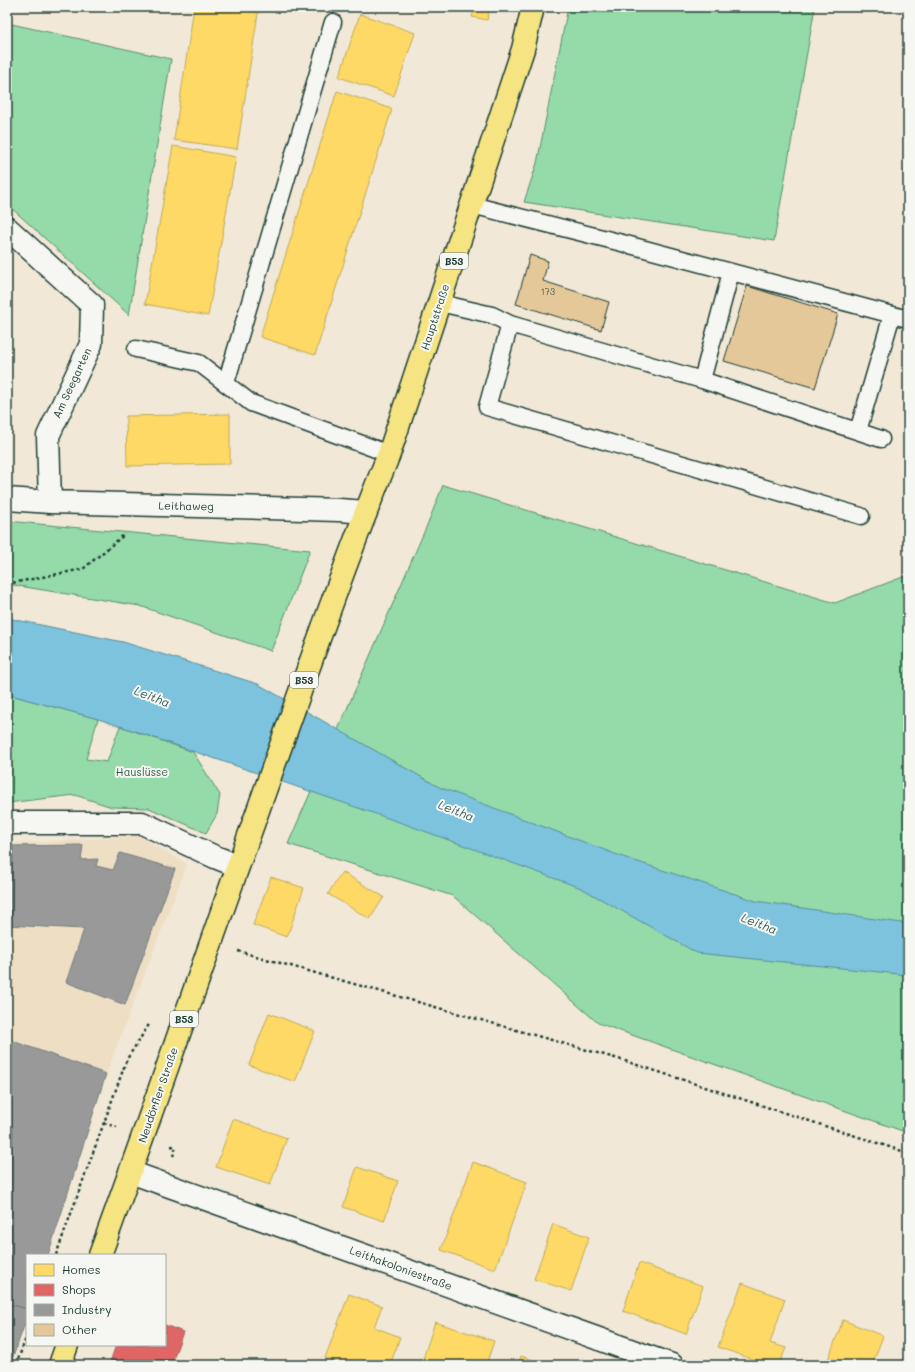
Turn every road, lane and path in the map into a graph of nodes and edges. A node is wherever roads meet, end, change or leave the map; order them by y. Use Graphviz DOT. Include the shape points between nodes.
graph roads {
  1 [pos="533,7"];
  2 [pos="333,22"];
  3 [pos="472,205"];
  4 [pos="7,228"];
  5 [pos="731,272"];
  6 [pos="440,303"];
  7 [pos="892,315"];
  8 [pos="908,319"];
  9 [pos="510,324"];
  10 [pos="136,349"];
  11 [pos="702,380"];
  12 [pos="226,383"];
  13 [pos="858,431"];
  14 [pos="881,439"];
  15 [pos="390,454"];
  16 [pos="7,499"];
  17 [pos="50,502"];
  18 [pos="159,505"];
  19 [pos="366,512"];
  20 [pos="861,516"];
  21 [pos="7,584"];
  22 [pos="7,823"];
  23 [pos="246,844"];
  24 [pos="238,866"];
  25 [pos="210,948"];
  26 [pos="104,1122"];
  27 [pos="908,1153"];
  28 [pos="130,1172"];
  29 [pos="56,1254"];
  30 [pos="100,1254"];
  31 [pos="26,1338"];
  32 [pos="67,1346"];
  33 [pos="16,1365"];
  34 [pos="60,1365"];
  35 [pos="672,1365"];
  1 -- 3 [label="main road, Hauptstraße / B53" via="523,49"];
  2 -- 12 [label="lane"];
  3 -- 5 [label="lane"];
  3 -- 6 [label="main road, Hauptstraße / B53"];
  4 -- 17 [label="street, Am Seegarten" via="92,305 91,344 48,436"];
  5 -- 7 [label="lane"];
  5 -- 11 [label="lane"];
  6 -- 9 [label="lane" via="492,315"];
  6 -- 15 [label="main road, Hauptstraße / B53"];
  7 -- 8 [label="lane"];
  7 -- 13 [label="lane"];
  9 -- 11 [label="lane"];
  9 -- 20 [label="lane" via="487,407"];
  10 -- 12 [label="lane" via="200,362"];
  11 -- 13 [label="lane"];
  12 -- 15 [label="lane" via="251,403"];
  13 -- 14 [label="lane"];
  15 -- 19 [label="main road, Hauptstraße / B53"];
  16 -- 17 [label="street, Leithaweg"];
  17 -- 18 [label="street, Leithaweg"];
  18 -- 19 [label="street, Leithaweg"];
  18 -- 21 [label="path" via="83,569"];
  19 -- 23 [label="main road, Hauptstraße / B53"];
  22 -- 24 [label="street" via="142,823"];
  23 -- 24 [label="main road, Neudörfler Straße / B53"];
  24 -- 25 [label="main road, Neudörfler Straße / B53"];
  25 -- 27 [label="path" via="234,950 622,1060"];
  25 -- 28 [label="main road, Neudörfler Straße / B53"];
  26 -- 29 [label="path"];
  28 -- 30 [label="main road, Neudörfler Straße / B53"];
  28 -- 35 [label="street, Leithakoloniestraße"];
  31 -- 33 [label="path"];
  32 -- 34 [label="main road"];
}
